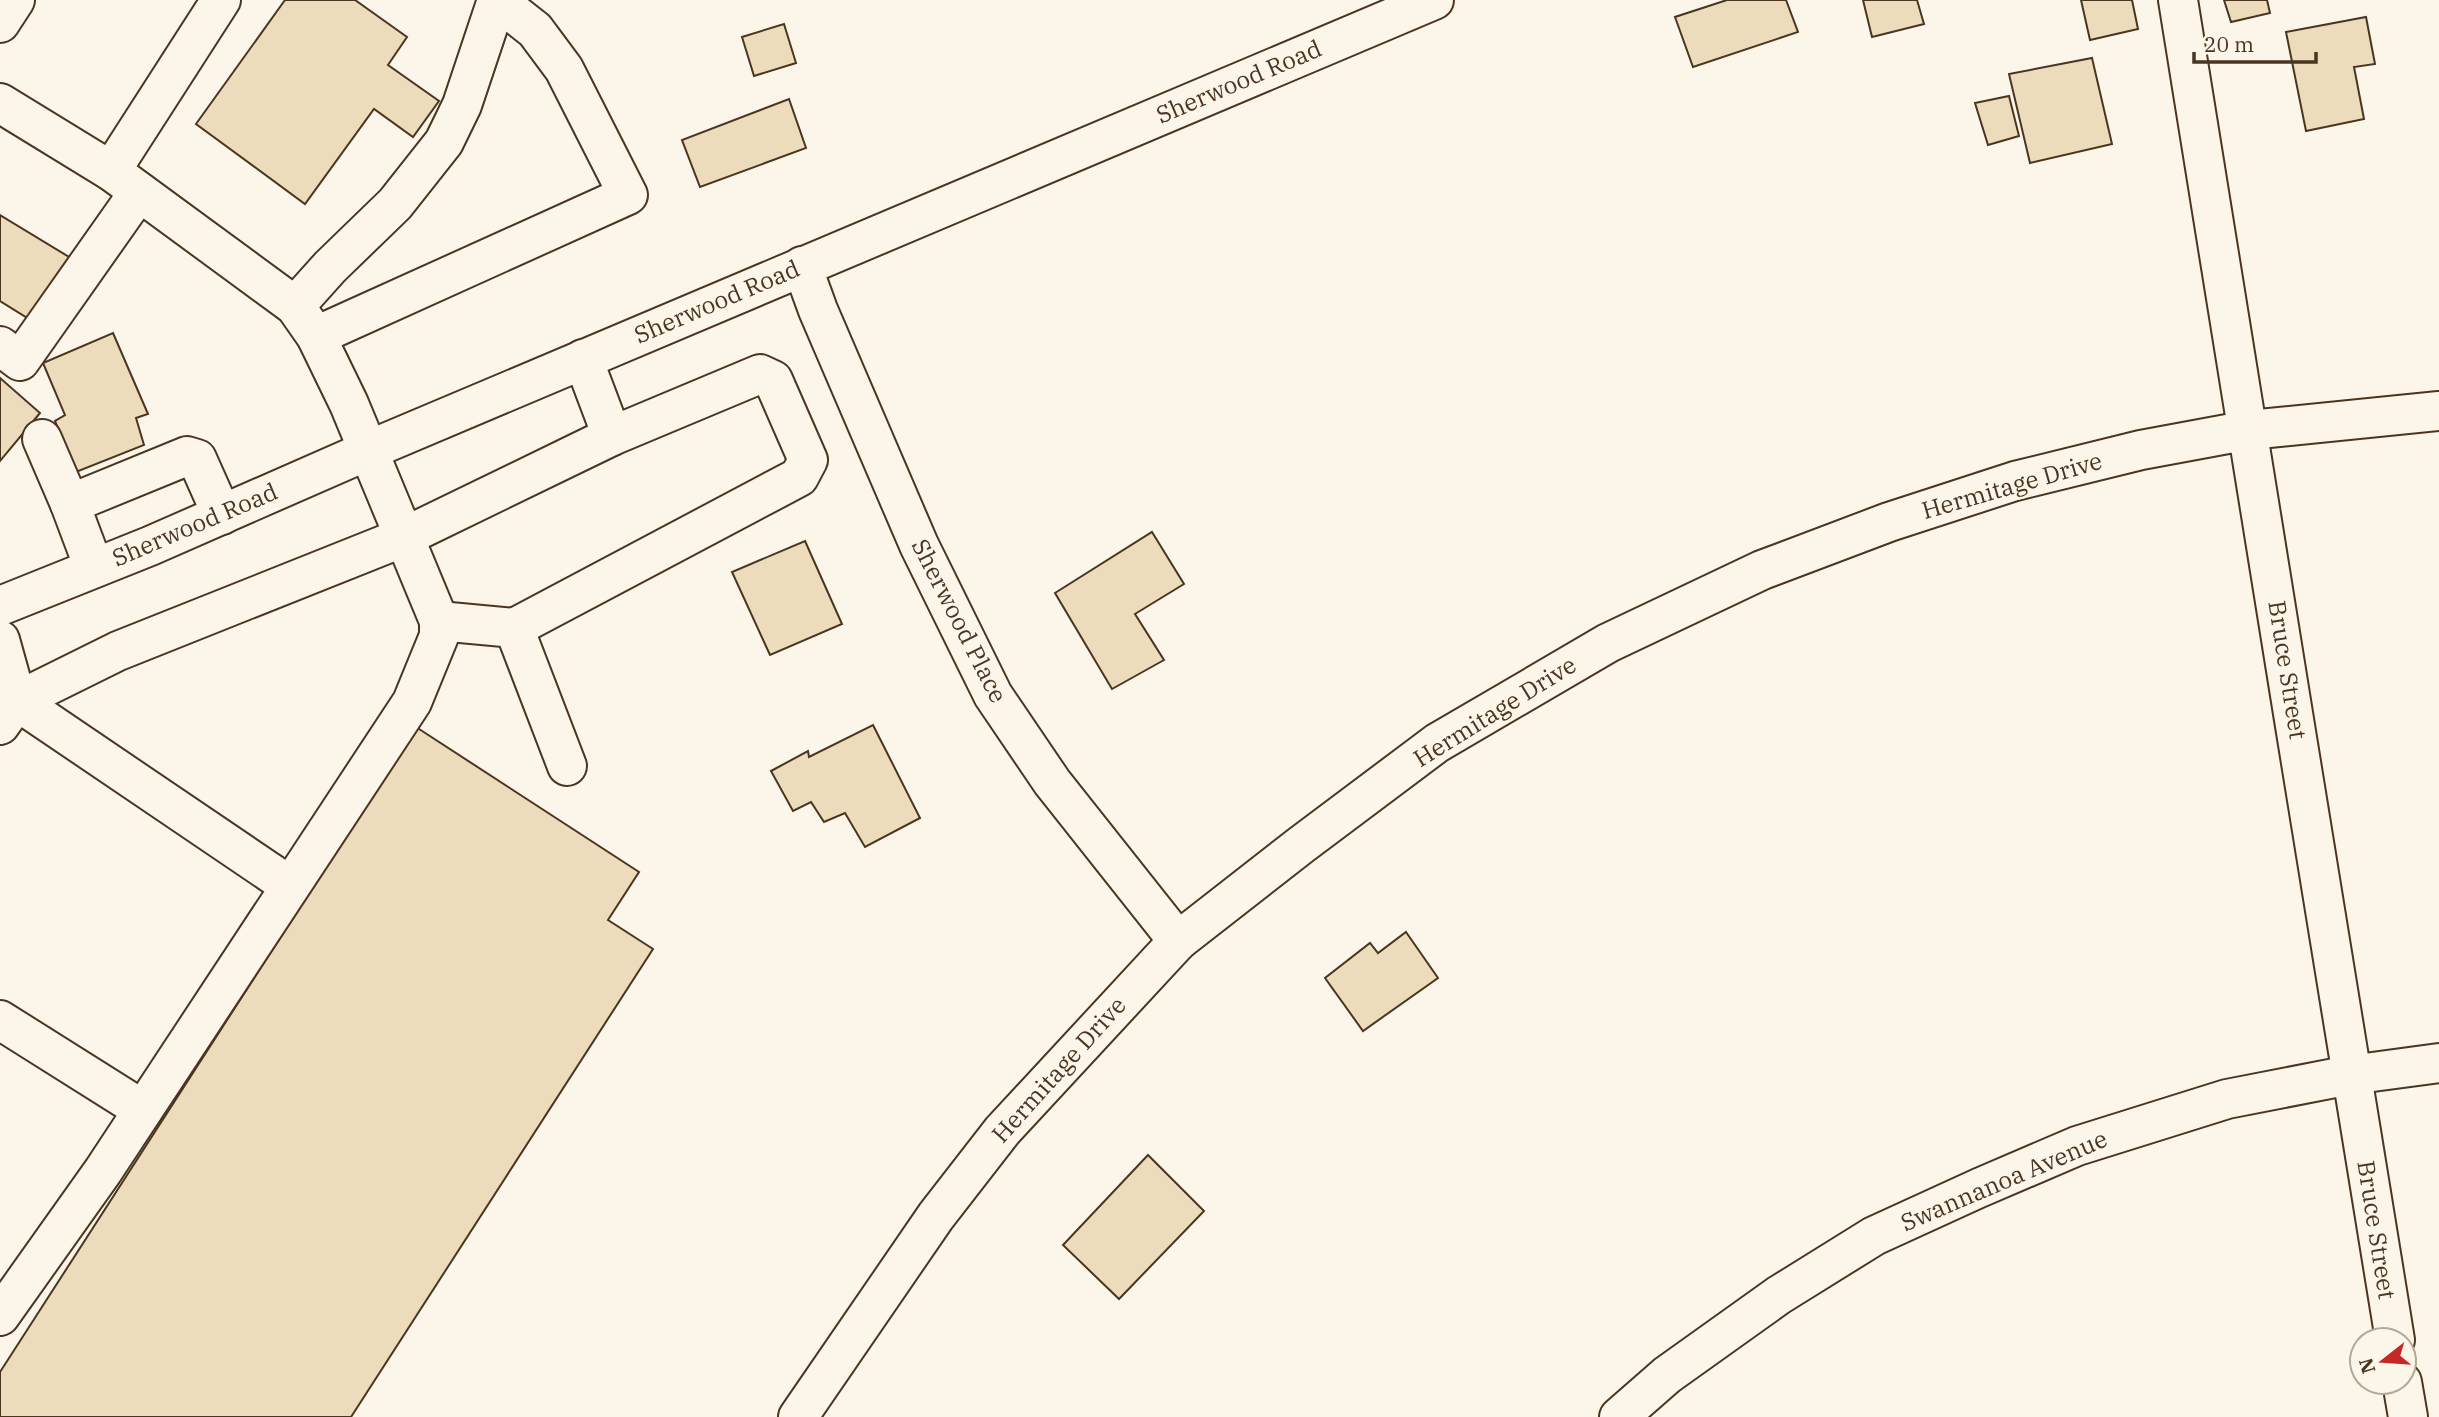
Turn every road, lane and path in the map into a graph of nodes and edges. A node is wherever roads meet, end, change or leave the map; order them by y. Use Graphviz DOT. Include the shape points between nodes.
graph roads {
  1 [pos="15,0"];
  2 [pos="221,0"];
  3 [pos="497,0"];
  4 [pos="1434,0"];
  5 [pos="2178,0"];
  6 [pos="0,23"];
  7 [pos="0,103"];
  8 [pos="125,182"];
  9 [pos="802,266"];
  10 [pos="306,321"];
  11 [pos="0,346"];
  12 [pos="583,359"];
  13 [pos="2439,411"];
  14 [pos="2249,430"];
  15 [pos="612,436"];
  16 [pos="42,439"];
  17 [pos="369,450"];
  18 [pos="71,504"];
  19 [pos="222,514"];
  20 [pos="404,537"];
  21 [pos="94,568"];
  22 [pos="0,606"];
  23 [pos="439,621"];
  24 [pos="514,628"];
  25 [pos="0,640"];
  26 [pos="8,713"];
  27 [pos="567,766"];
  28 [pos="290,886"];
  29 [pos="1178,941"];
  30 [pos="0,1020"];
  31 [pos="2439,1063"];
  32 [pos="2350,1075"];
  33 [pos="143,1110"];
  34 [pos="0,1316"];
  35 [pos="2393,1326"];
  36 [pos="2404,1396"];
  37 [pos="798,1417"];
  38 [pos="1619,1417"];
  39 [pos="2407,1417"];
  1 -- 6 [label="street"];
  2 -- 8 [label="street"];
  3 -- 10 [label="street" via="462,105 444,142 394,204 330,267"];
  3 -- 10 [label="street" via="535,30 564,69 628,195"];
  4 -- 9 [label="street, Sherwood Road"];
  5 -- 14 [label="street, Bruce Street"];
  7 -- 8 [label="street"];
  8 -- 10 [label="street"];
  8 -- 11 [label="street" via="20,361"];
  9 -- 12 [label="street, Sherwood Road"];
  9 -- 29 [label="street, Sherwood Place" via="919,545 993,695 1052,782"];
  10 -- 17 [label="street"];
  12 -- 15 [label="street"];
  12 -- 17 [label="street, Sherwood Road"];
  13 -- 14 [label="street, Hermitage Drive"];
  14 -- 29 [label="street, Hermitage Drive" via="2015,481 1762,570 1620,638 1437,743"];
  14 -- 32 [label="street, Bruce Street"];
  15 -- 20 [label="street"];
  15 -- 24 [label="street" via="760,374 773,380 808,460 799,477"];
  16 -- 18 [label="street"];
  17 -- 19 [label="street, Sherwood Road"];
  17 -- 20 [label="street"];
  18 -- 19 [label="street" via="187,456 197,459"];
  18 -- 21 [label="street"];
  19 -- 21 [label="street, Sherwood Road"];
  20 -- 23 [label="street"];
  20 -- 26 [label="street" via="118,652"];
  21 -- 22 [label="street, Sherwood Road"];
  23 -- 24 [label="street"];
  23 -- 28 [label="street" via="439,636 412,702"];
  24 -- 27 [label="street"];
  25 -- 26 [label="street"];
  26 -- 28 [label="street"];
  28 -- 33 [label="street"];
  29 -- 37 [label="street, Hermitage Drive" via="1002,1132 936,1216"];
  30 -- 33 [label="street"];
  31 -- 32 [label="street, Swannanoa Avenue"];
  32 -- 35 [label="street, Bruce Street"];
  32 -- 38 [label="street, Swannanoa Avenue" via="2227,1099 2077,1146 1885,1231 1779,1296 1667,1375"];
  33 -- 34 [label="street"];
  36 -- 39 [label="street"];
}
